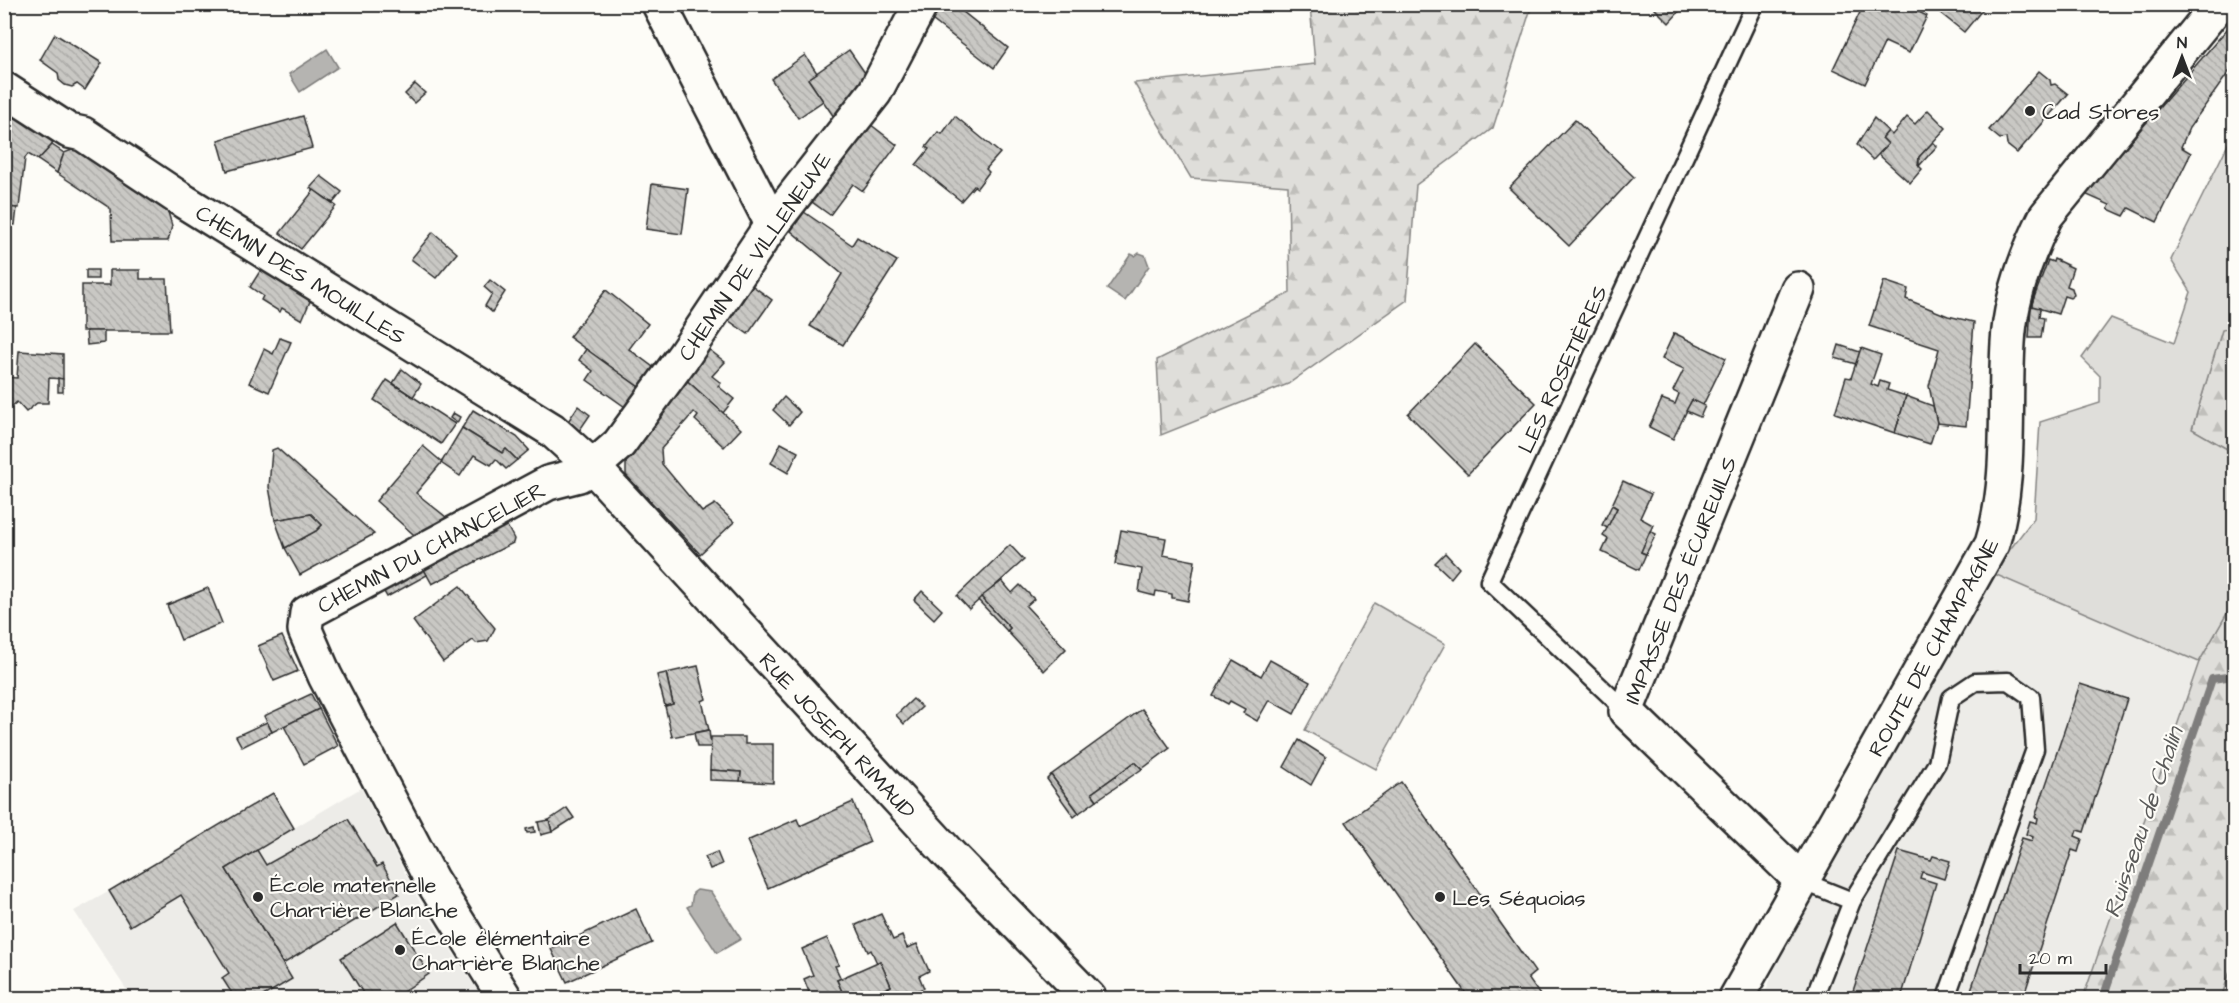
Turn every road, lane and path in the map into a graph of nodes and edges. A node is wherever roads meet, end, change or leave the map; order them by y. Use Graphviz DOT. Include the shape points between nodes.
graph roads {
  1 [pos="659,4"];
  2 [pos="921,4"];
  3 [pos="1755,4"];
  4 [pos="2219,4"];
  5 [pos="4,89"];
  6 [pos="772,224"];
  7 [pos="1798,289"];
  8 [pos="593,467"];
  9 [pos="1626,711"];
  10 [pos="1802,881"];
  11 [pos="1852,901"];
  12 [pos="505,999"];
  13 [pos="1089,999"];
  14 [pos="1736,999"];
  15 [pos="1814,999"];
  16 [pos="1946,999"];
  1 -- 6 [label="street"];
  2 -- 6 [label="street, CHEMIN DE VILLENEUVE" via="875,92"];
  3 -- 9 [label="lane, LES ROSETIÈRES" via="1489,581"];
  4 -- 10 [label="street, ROUTE DE CHAMPAGNE" via="2062,193 2032,245 2008,341 2003,497 1992,544"];
  5 -- 8 [label="street, CHEMIN DES MOUILLES" via="69,131 83,134 552,430"];
  6 -- 8 [label="street, CHEMIN DE VILLENEUVE" via="619,444"];
  7 -- 9 [label="street, IMPASSE DES ÉCUREUILS"];
  8 -- 12 [label="street, CHEMIN DU CHANCELIER" via="548,483 307,613 305,630 325,676 431,879"];
  8 -- 13 [label="street, RUE JOSEPH RIMAUD" via="1010,920"];
  9 -- 10 [label="street, IMPASSE DES ÉCUREUILS"];
  10 -- 11 [label="lane"];
  10 -- 14 [label="street, ROUTE DE CHAMPAGNE"];
  11 -- 15 [label="lane"];
  11 -- 16 [label="lane" via="1937,763 1951,698 1975,682 2008,681 2031,697 2035,749"];
}
